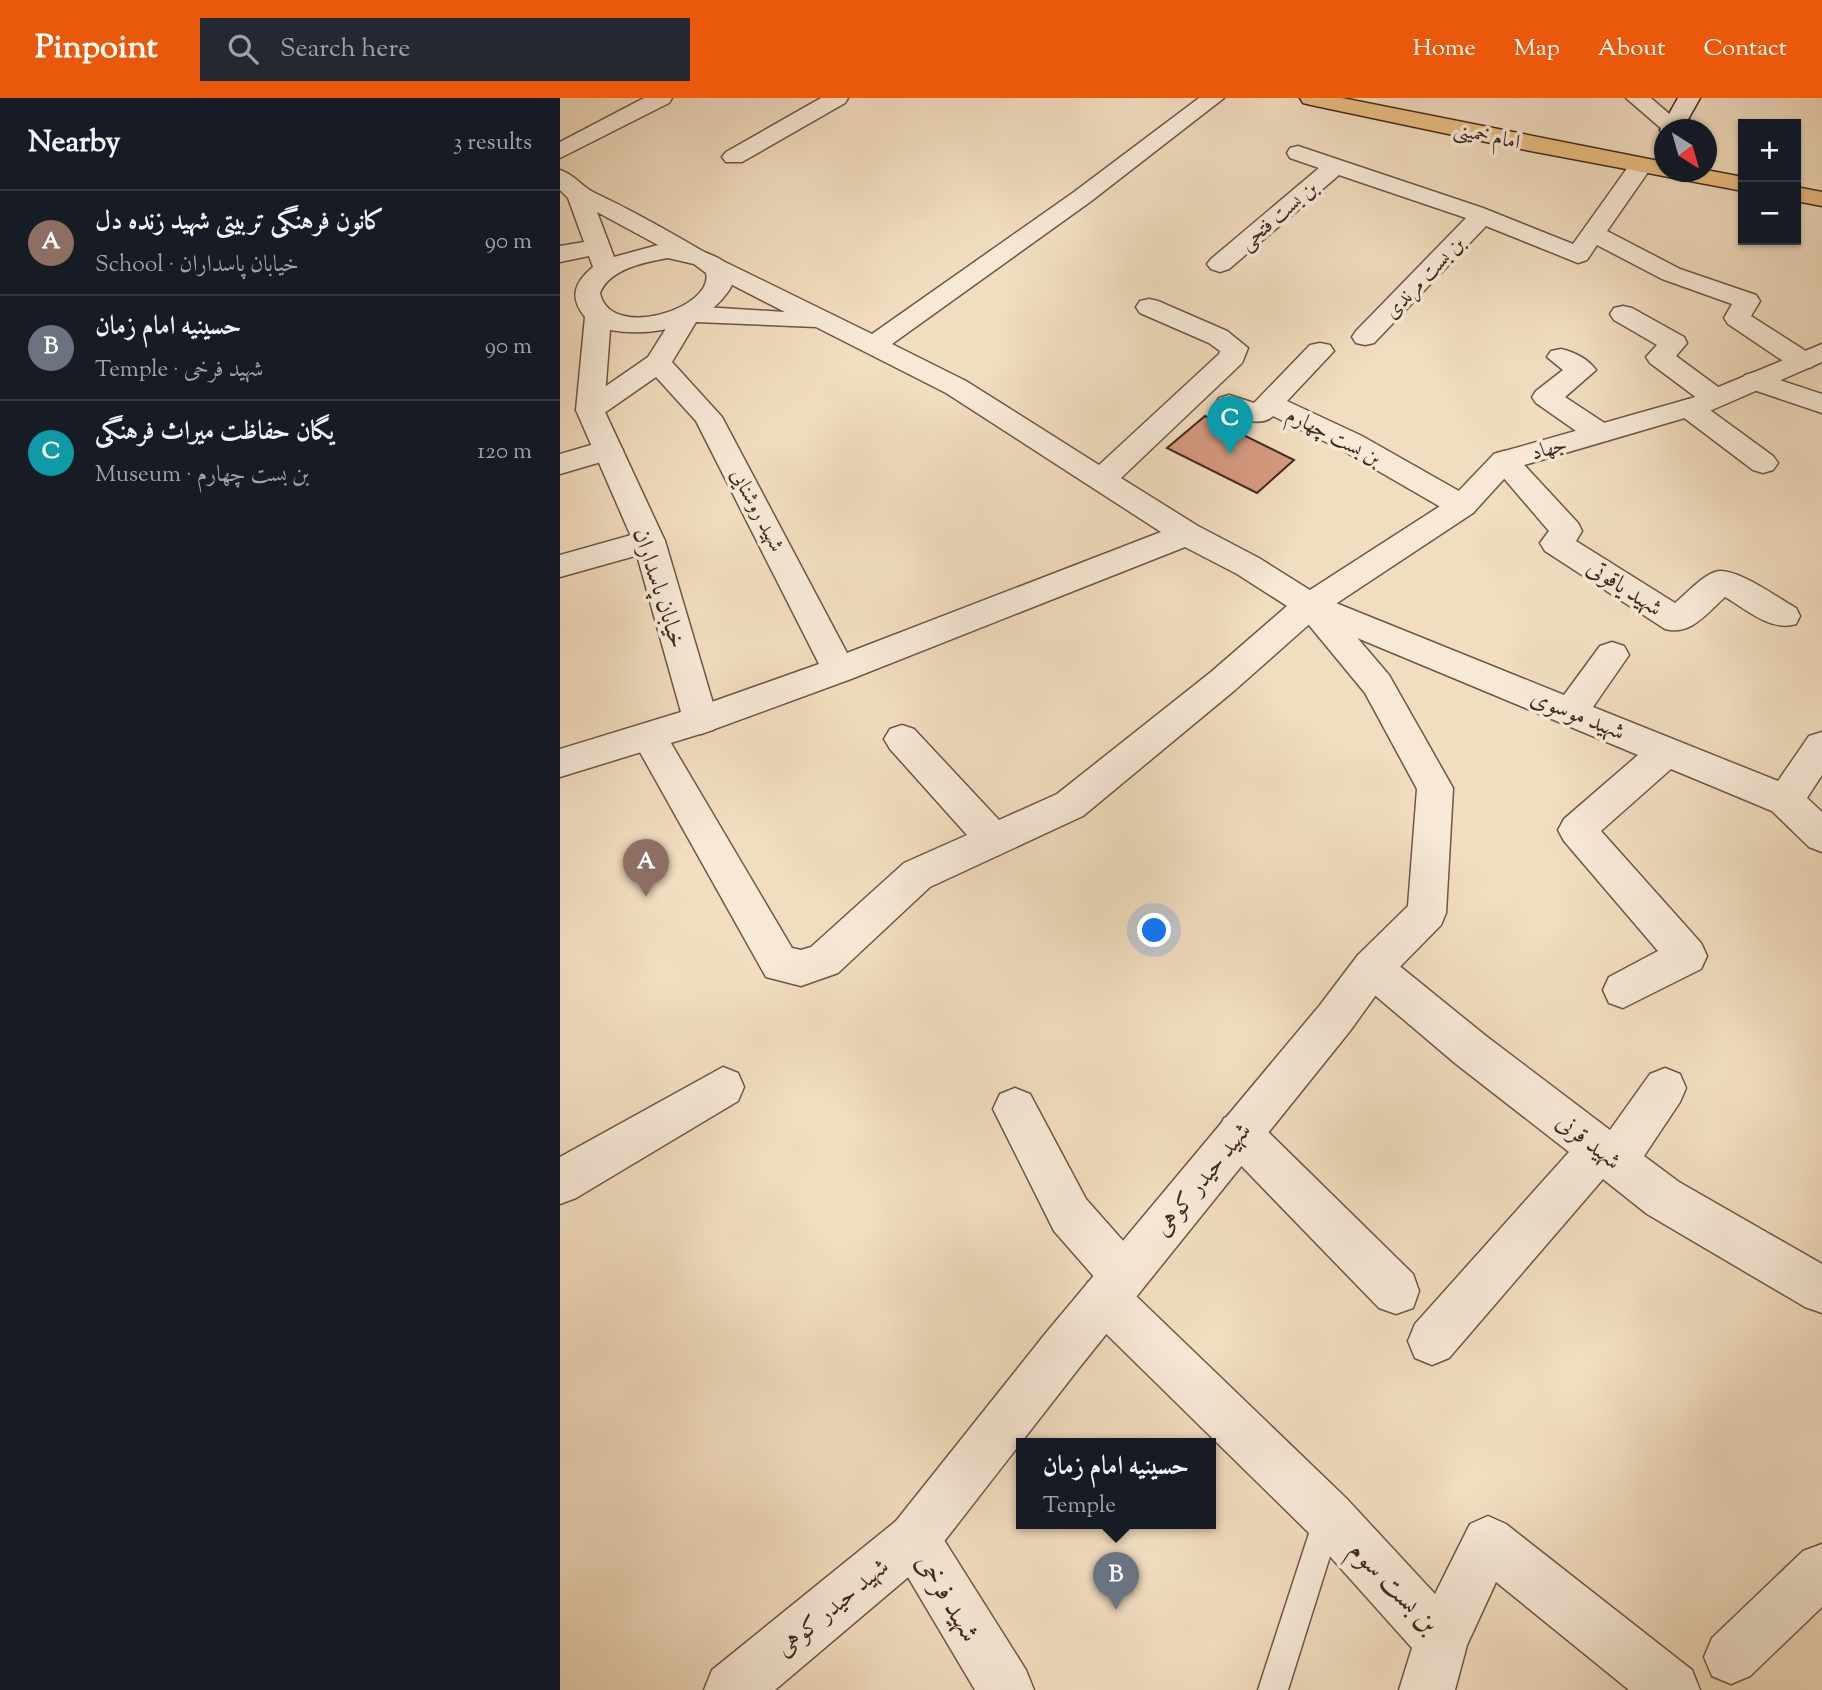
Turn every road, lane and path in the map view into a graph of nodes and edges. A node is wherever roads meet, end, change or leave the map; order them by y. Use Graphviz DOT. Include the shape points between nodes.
graph roads {
  1 [pos="661,98"];
  2 [pos="837,98"];
  3 [pos="1213,98"];
  4 [pos="1637,98"];
  5 [pos="1689,98"];
  6 [pos="1326,100"];
  7 [pos="1662,119"];
  8 [pos="1676,119"];
  9 [pos="560,151"];
  10 [pos="1298,153"];
  11 [pos="734,157"];
  12 [pos="1654,165"];
  13 [pos="1336,166"];
  14 [pos="1654,173"];
  15 [pos="560,177"];
  16 [pos="1717,178"];
  17 [pos="1738,183"];
  18 [pos="579,195"];
  19 [pos="1801,195"];
  20 [pos="1822,199"];
  21 [pos="1482,216"];
  22 [pos="1594,234"];
  23 [pos="688,252"];
  24 [pos="560,254"];
  25 [pos="602,258"];
  26 [pos="1220,264"];
  27 [pos="716,267"];
  28 [pos="1149,307"];
  29 [pos="688,314"];
  30 [pos="1623,314"];
  31 [pos="598,316"];
  32 [pos="832,323"];
  33 [pos="1365,337"];
  34 [pos="874,345"];
  35 [pos="1320,351"];
  36 [pos="1812,356"];
  37 [pos="1561,357"];
  38 [pos="658,363"];
  39 [pos="1755,382"];
  40 [pos="1269,402"];
  41 [pos="1702,403"];
  42 [pos="1229,404"];
  43 [pos="1822,404"];
  44 [pos="590,410"];
  45 [pos="1600,433"];
  46 [pos="608,450"];
  47 [pos="1504,461"];
  48 [pos="1763,463"];
  49 [pos="560,464"];
  50 [pos="1102,479"];
  51 [pos="1462,506"];
  52 [pos="1187,534"];
  53 [pos="649,541"];
  54 [pos="560,566"];
  55 [pos="1310,605"];
  56 [pos="1784,616"];
  57 [pos="1612,655"];
  58 [pos="839,670"];
  59 [pos="1571,712"];
  60 [pos="701,720"];
  61 [pos="649,738"];
  62 [pos="902,739"];
  63 [pos="1822,746"];
  64 [pos="1667,751"];
  65 [pos="560,764"];
  66 [pos="1785,800"];
  67 [pos="1822,836"];
  68 [pos="994,840"];
  69 [pos="1372,968"];
  70 [pos="1623,990"];
  71 [pos="723,1087"];
  72 [pos="1665,1088"];
  73 [pos="1015,1109"];
  74 [pos="1238,1133"];
  75 [pos="1608,1155"];
  76 [pos="560,1182"];
  77 [pos="1114,1288"];
  78 [pos="1822,1290"];
  79 [pos="1396,1291"];
  80 [pos="1432,1341"];
  81 [pos="1328,1516"];
  82 [pos="914,1539"];
  83 [pos="1822,1570"];
  84 [pos="1441,1640"];
  85 [pos="1731,1657"];
  86 [pos="732,1690"];
  87 [pos="1006,1690"];
  88 [pos="1273,1690"];
  89 [pos="1427,1690"];
  90 [pos="1672,1690"];
  1 -- 9 [label="street"];
  2 -- 11 [label="street"];
  3 -- 34 [label="street"];
  4 -- 7 [label="street"];
  5 -- 8 [label="street"];
  6 -- 12 [label="main road, امام خمینی"];
  10 -- 13 [label="street"];
  13 -- 21 [label="street"];
  13 -- 26 [label="street, بن بست فتحی"];
  14 -- 22 [label="street"];
  15 -- 18 [label="street"];
  16 -- 17 [label="main road, امام خمینی"];
  18 -- 23 [label="street"];
  18 -- 25 [label="street"];
  19 -- 20 [label="main road"];
  21 -- 22 [label="street" via="1578,255"];
  21 -- 33 [label="street, بن بست مرندی"];
  22 -- 36 [label="street" via="1671,274 1747,301 1737,318"];
  23 -- 25 [label="street"];
  23 -- 27 [label="street"];
  24 -- 25 [label="street"];
  25 -- 31 [label="street, خیابان پاسداران" via="587,293 589,306"];
  27 -- 29 [label="street" via="720,278 717,291"];
  27 -- 32 [label="street"];
  28 -- 50 [label="street" via="1218,337 1234,348 1233,357"];
  29 -- 31 [label="street" via="639,325"];
  29 -- 32 [label="street"];
  29 -- 38 [label="street"];
  30 -- 41 [label="street" via="1674,343 1660,357"];
  31 -- 44 [label="street, خیابان پاسداران"];
  32 -- 34 [label="street"];
  34 -- 50 [label="street" via="956,387"];
  35 -- 40 [label="street, بن بست چهارم"];
  36 -- 39 [label="street, جهاد"];
  37 -- 45 [label="street" via="1582,370 1546,397"];
  38 -- 44 [label="street"];
  38 -- 58 [label="street, شهید روشنایی" via="708,417"];
  39 -- 41 [label="street, جهاد"];
  39 -- 43 [label="street"];
  40 -- 42 [label="street" via="1259,414"];
  40 -- 51 [label="street, بن بست چهارم"];
  41 -- 45 [label="street, جهاد"];
  41 -- 48 [label="street"];
  44 -- 46 [label="street, خیابان پاسداران"];
  45 -- 47 [label="street, جهاد"];
  46 -- 49 [label="street"];
  46 -- 53 [label="street, خیابان پاسداران"];
  47 -- 51 [label="street, جهاد"];
  47 -- 56 [label="street, شهید یاقوتی" via="1567,531 1556,543 1677,620 1723,581"];
  50 -- 52 [label="street"];
  51 -- 55 [label="street, جهاد"];
  52 -- 55 [label="street"];
  52 -- 58 [label="street"];
  53 -- 54 [label="street"];
  53 -- 60 [label="street, خیابان پاسداران"];
  55 -- 59 [label="street, شهید موسوی"];
  55 -- 68 [label="street, جهاد" via="1070,805"];
  55 -- 69 [label="street, شهید حیدر کوهی" via="1377,684 1435,788 1427,913"];
  57 -- 59 [label="street"];
  58 -- 60 [label="street"];
  59 -- 64 [label="street, شهید موسوی"];
  60 -- 61 [label="street"];
  61 -- 65 [label="street"];
  61 -- 68 [label="street, جهاد" via="780,964 801,968 824,960 917,876"];
  62 -- 68 [label="street"];
  63 -- 66 [label="street"];
  64 -- 66 [label="street, شهید موسوی"];
  64 -- 70 [label="street" via="1577,830 1687,956"];
  66 -- 67 [label="street"];
  69 -- 74 [label="street, شهید حیدر کوهی"];
  69 -- 75 [label="street, شهید قرنی"];
  71 -- 76 [label="street"];
  72 -- 75 [label="street"];
  73 -- 77 [label="street"];
  74 -- 77 [label="street, شهید حیدر کوهی"];
  74 -- 79 [label="street"];
  75 -- 78 [label="street, شهید قرنی" via="1663,1198"];
  75 -- 80 [label="street"];
  77 -- 81 [label="street, بن بست سوم"];
  77 -- 82 [label="street, شهید حیدر کوهی"];
  81 -- 84 [label="street, بن بست سوم"];
  81 -- 88 [label="lane"];
  82 -- 86 [label="street, شهید حیدر کوهی"];
  82 -- 87 [label="street, شهید فرخی"];
  83 -- 85 [label="street"];
  84 -- 89 [label="street"];
  84 -- 90 [label="street, بن بست سوم" via="1488,1542"];
}
